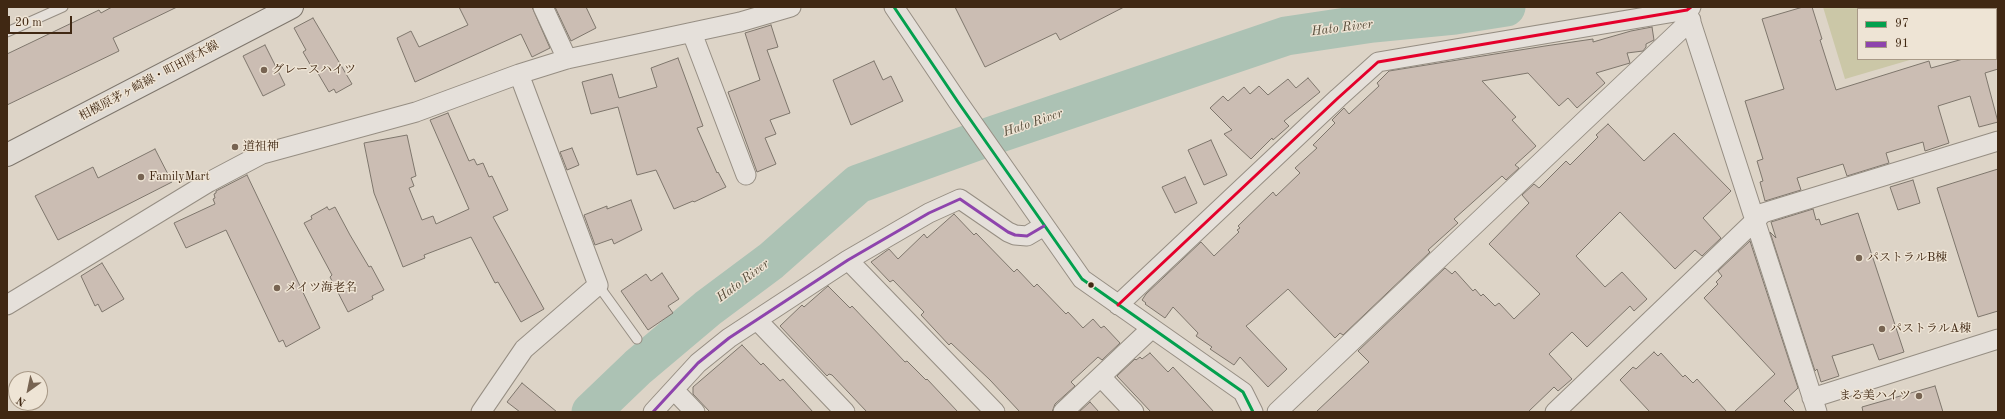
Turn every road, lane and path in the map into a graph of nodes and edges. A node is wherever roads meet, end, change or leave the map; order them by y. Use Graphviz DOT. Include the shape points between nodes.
graph roads {
  1 [pos="63,7"];
  2 [pos="292,7"];
  3 [pos="543,7"];
  4 [pos="791,7"];
  5 [pos="894,7"];
  6 [pos="1689,11"];
  7 [pos="7,32"];
  8 [pos="692,32"];
  9 [pos="567,59"];
  10 [pos="519,74"];
  11 [pos="1998,141"];
  12 [pos="7,155"];
  13 [pos="746,176"];
  14 [pos="1755,221"];
  15 [pos="1044,226"];
  16 [pos="848,260"];
  17 [pos="598,285"];
  18 [pos="7,305"];
  19 [pos="1118,305"];
  20 [pos="757,320"];
  21 [pos="1152,328"];
  22 [pos="637,339"];
  23 [pos="1998,339"];
  24 [pos="1101,377"];
  25 [pos="674,390"];
  26 [pos="1814,405"];
  27 [pos="481,412"];
  28 [pos="653,412"];
  29 [pos="694,412"];
  30 [pos="845,412"];
  31 [pos="995,412"];
  32 [pos="1063,412"];
  33 [pos="1134,412"];
  34 [pos="1253,412"];
  35 [pos="1277,412"];
  36 [pos="1555,412"];
  1 -- 7 [label="lane"];
  2 -- 12 [label="main road, 相模原茅ヶ崎線・町田厚木線"];
  3 -- 9 [label="street"];
  4 -- 8 [label="street" via="740,22"];
  5 -- 15 [label="street"];
  6 -- 14 [label="street"];
  6 -- 19 [label="street" via="1378,62"];
  6 -- 35 [label="street"];
  8 -- 9 [label="street"];
  8 -- 13 [label="street"];
  9 -- 10 [label="street"];
  10 -- 17 [label="street"];
  10 -- 18 [label="street" via="416,112 262,154 209,182"];
  11 -- 14 [label="street" via="1763,213"];
  14 -- 26 [label="street"];
  14 -- 36 [label="street"];
  15 -- 16 [label="street" via="1027,236 1008,232 960,199 929,213"];
  15 -- 19 [label="street" via="1082,279"];
  16 -- 20 [label="street"];
  16 -- 31 [label="street"];
  17 -- 22 [label="lane"];
  17 -- 27 [label="street" via="524,349"];
  19 -- 21 [label="street"];
  20 -- 25 [label="street" via="698,363"];
  20 -- 30 [label="street"];
  21 -- 24 [label="street"];
  21 -- 34 [label="street" via="1243,392"];
  23 -- 26 [label="street"];
  24 -- 32 [label="street"];
  24 -- 33 [label="street"];
  25 -- 28 [label="street"];
  25 -- 29 [label="street"];
}
